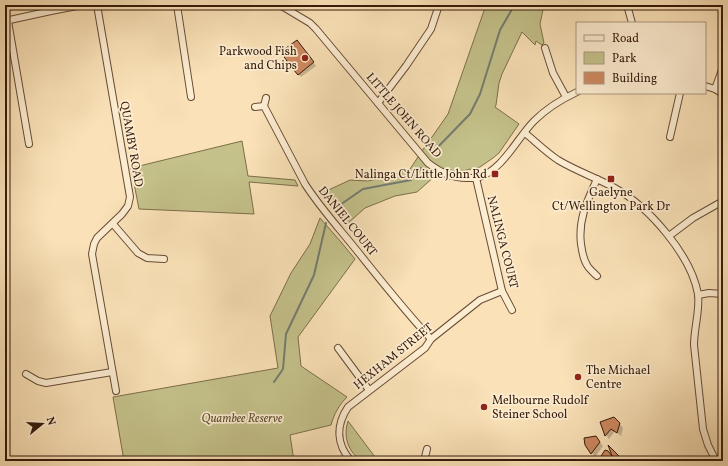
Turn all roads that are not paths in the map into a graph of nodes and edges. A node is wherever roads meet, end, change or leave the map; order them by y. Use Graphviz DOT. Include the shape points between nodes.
graph roads {
  1 [pos="82,5"];
  2 [pos="97,5"];
  3 [pos="177,5"];
  4 [pos="280,5"];
  5 [pos="440,5"];
  6 [pos="626,5"];
  7 [pos="6,21"];
  8 [pos="632,22"];
  9 [pos="545,48"];
  10 [pos="723,67"];
  11 [pos="706,86"];
  12 [pos="715,89"];
  13 [pos="576,92"];
  14 [pos="680,94"];
  15 [pos="723,94"];
  16 [pos="191,97"];
  17 [pos="566,97"];
  18 [pos="266,98"];
  19 [pos="378,103"];
  20 [pos="264,106"];
  21 [pos="255,107"];
  22 [pos="525,133"];
  23 [pos="670,137"];
  24 [pos="29,144"];
  25 [pos="476,178"];
  26 [pos="597,179"];
  27 [pos="723,201"];
  28 [pos="113,224"];
  29 [pos="669,236"];
  30 [pos="164,259"];
  31 [pos="597,276"];
  32 [pos="502,291"];
  33 [pos="723,294"];
  34 [pos="698,295"];
  35 [pos="512,310"];
  36 [pos="431,339"];
  37 [pos="338,348"];
  38 [pos="112,372"];
  39 [pos="26,374"];
  40 [pos="369,390"];
  41 [pos="116,392"];
  42 [pos="427,449"];
  43 [pos="351,461"];
  44 [pos="424,461"];
  45 [pos="716,461"];
  1 -- 7 [label="street"];
  2 -- 28 [label="street, QUAMBY ROAD" via="130,197 128,206"];
  3 -- 16 [label="street"];
  4 -- 19 [label="street, LITTLE JOHN ROAD" via="310,23"];
  5 -- 19 [label="street" via="431,29"];
  6 -- 8 [label="street"];
  7 -- 24 [label="street"];
  9 -- 17 [label="street" via="553,73"];
  10 -- 12 [label="street"];
  11 -- 12 [label="street"];
  12 -- 15 [label="street"];
  13 -- 17 [label="street"];
  14 -- 23 [label="street"];
  17 -- 22 [label="street" via="534,121"];
  18 -- 20 [label="street"];
  19 -- 25 [label="street, LITTLE JOHN ROAD" via="428,163 448,175"];
  20 -- 21 [label="street"];
  20 -- 36 [label="street, DANIEL COURT" via="310,192"];
  22 -- 25 [label="street" via="491,171"];
  22 -- 26 [label="street" via="557,159"];
  25 -- 32 [label="street, NALINGA COURT"];
  26 -- 29 [label="street" via="632,199 652,216"];
  26 -- 31 [label="street" via="584,209 580,235 586,265"];
  27 -- 29 [label="street" via="693,218"];
  28 -- 30 [label="street" via="138,253 147,258"];
  28 -- 38 [label="street, QUAMBY ROAD" via="97,238 92,254"];
  29 -- 34 [label="street" via="686,262"];
  32 -- 35 [label="street, NALINGA COURT"];
  32 -- 36 [label="street, HEXHAM STREET" via="480,300"];
  33 -- 34 [label="street"];
  34 -- 45 [label="street" via="699,309 694,335 698,393 703,429"];
  36 -- 40 [label="street, HEXHAM STREET" via="424,348"];
  37 -- 40 [label="street"];
  38 -- 39 [label="street" via="46,383"];
  38 -- 41 [label="street, QUAMBY ROAD"];
  40 -- 43 [label="street, HEXHAM STREET" via="348,407 340,424 341,446"];
  42 -- 44 [label="street"];
}
